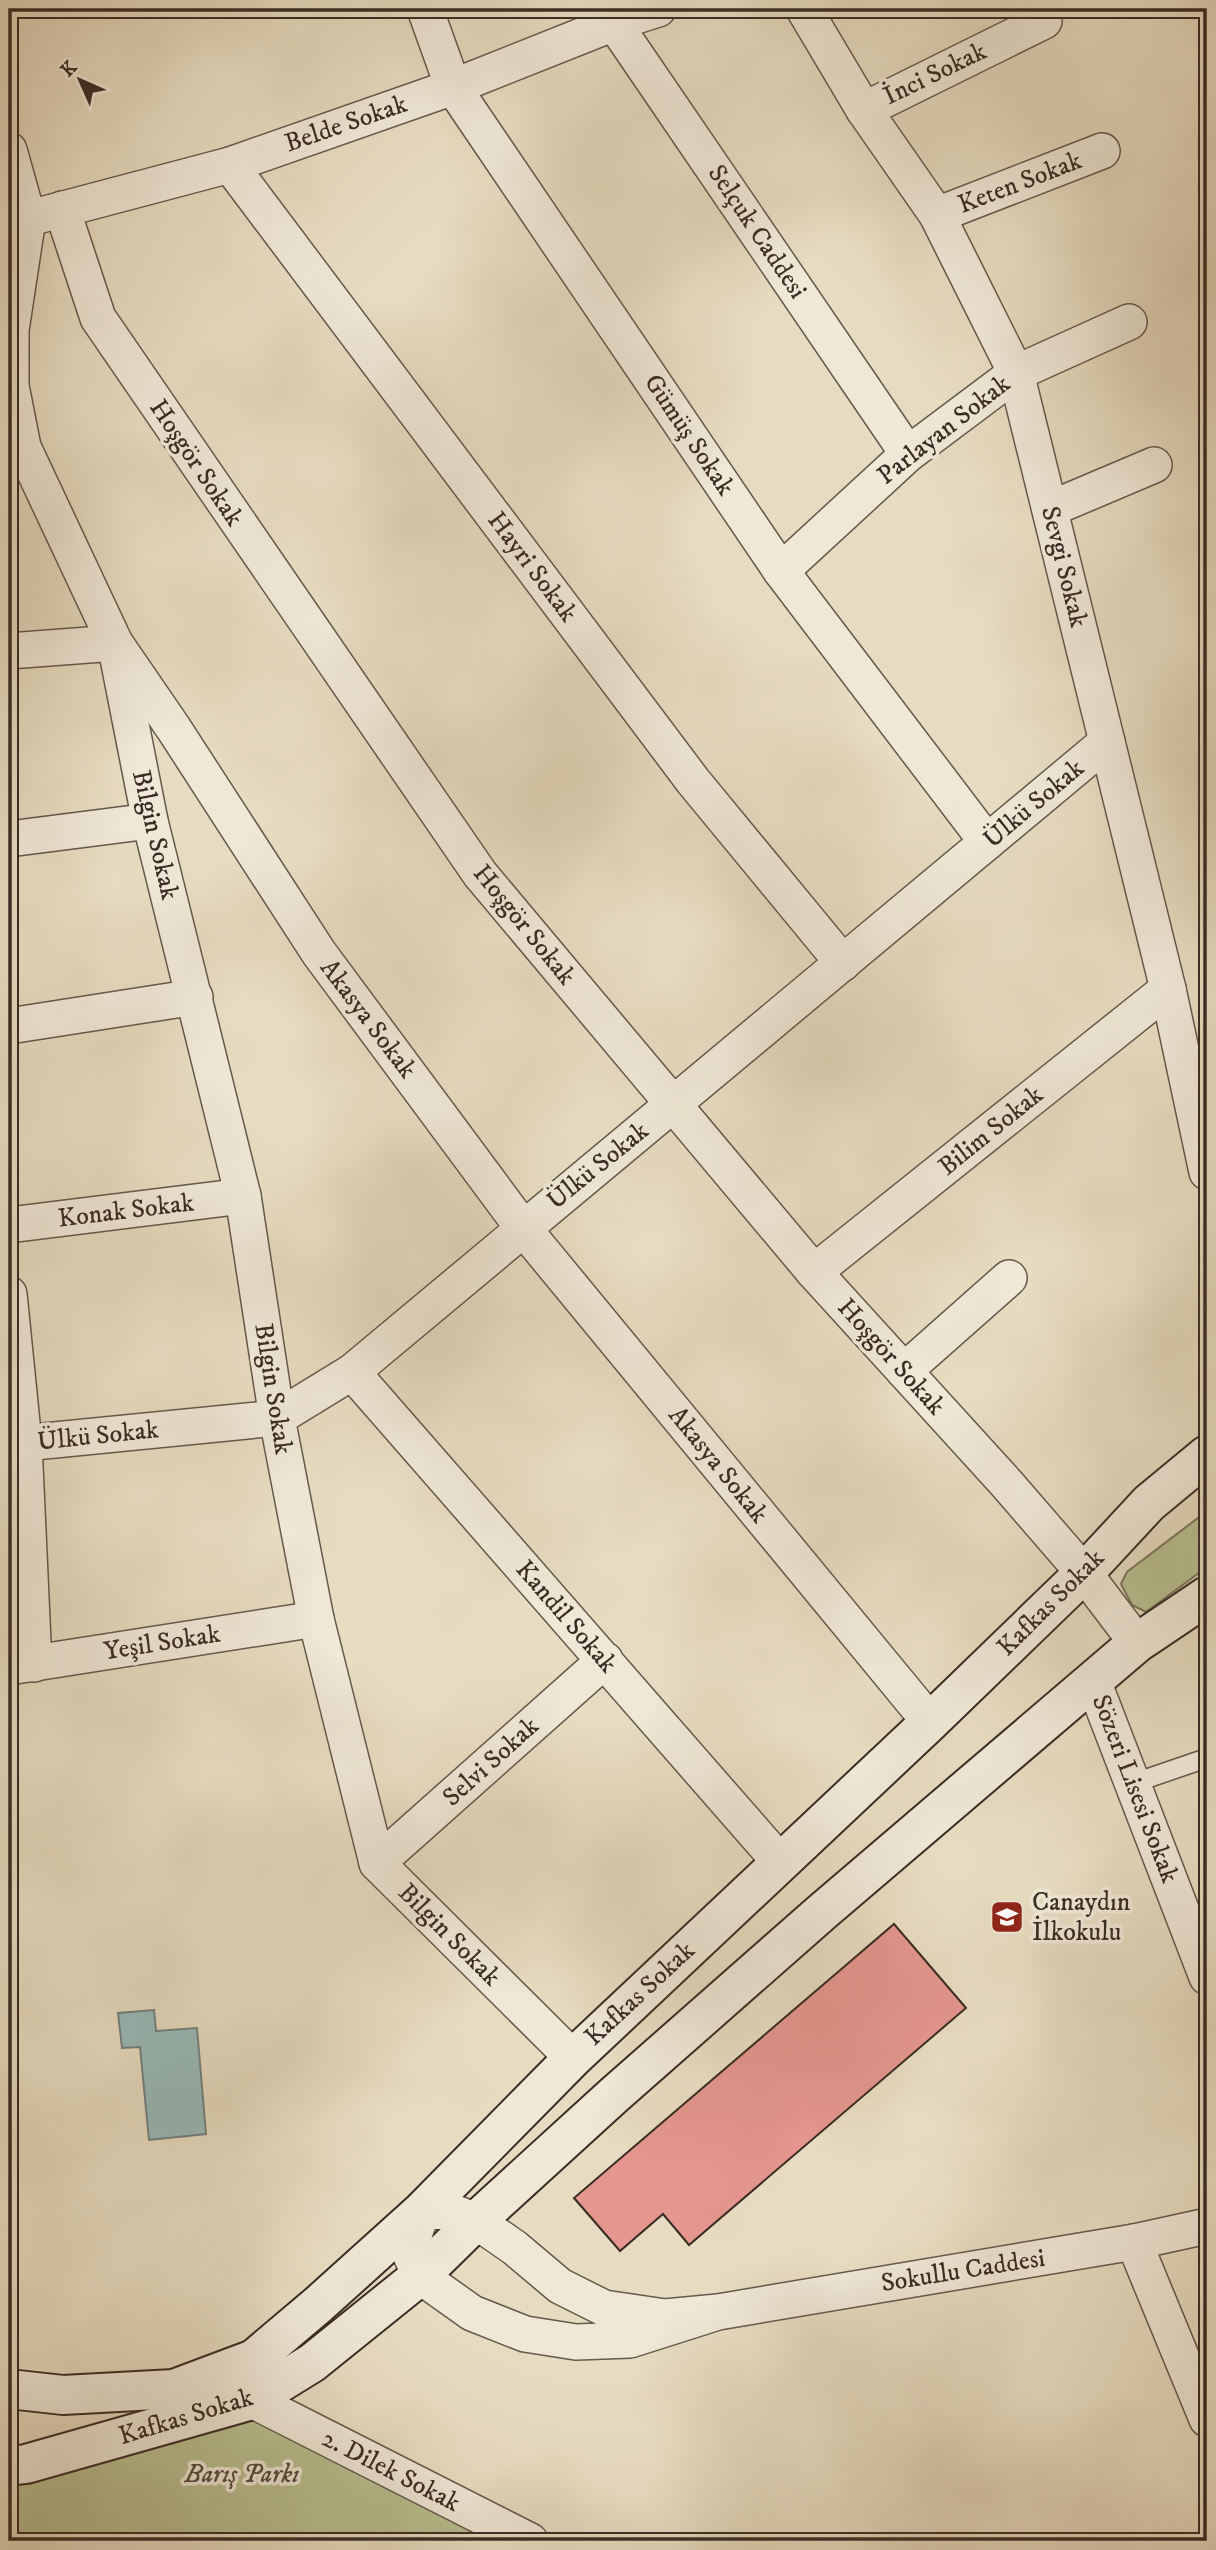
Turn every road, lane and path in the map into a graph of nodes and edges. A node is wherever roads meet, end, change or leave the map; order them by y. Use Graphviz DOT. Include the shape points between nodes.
graph roads {
  1 [pos="425,9"];
  2 [pos="658,9"];
  3 [pos="804,9"];
  4 [pos="612,16"];
  5 [pos="1044,21"];
  6 [pos="453,87"];
  7 [pos="864,110"];
  8 [pos="9,150"];
  9 [pos="1102,150"];
  10 [pos="230,164"];
  11 [pos="62,209"];
  12 [pos="937,215"];
  13 [pos="28,218"];
  14 [pos="1129,322"];
  15 [pos="1016,373"];
  16 [pos="16,447"];
  17 [pos="908,454"];
  18 [pos="1154,465"];
  19 [pos="1050,509"];
  20 [pos="781,571"];
  21 [pos="115,643"];
  22 [pos="9,651"];
  23 [pos="1107,742"];
  24 [pos="149,821"];
  25 [pos="9,839"];
  26 [pos="987,842"];
  27 [pos="843,963"];
  28 [pos="1168,989"];
  29 [pos="195,998"];
  30 [pos="9,1026"];
  31 [pos="672,1105"];
  32 [pos="1205,1151"];
  33 [pos="243,1196"];
  34 [pos="9,1225"];
  35 [pos="523,1228"];
  36 [pos="814,1272"];
  37 [pos="1009,1278"];
  38 [pos="9,1294"];
  39 [pos="904,1371"];
  40 [pos="352,1372"];
  41 [pos="277,1418"];
  42 [pos="24,1443"];
  43 [pos="1207,1455"];
  44 [pos="1084,1573"];
  45 [pos="1207,1596"];
  46 [pos="316,1619"];
  47 [pos="1137,1643"];
  48 [pos="605,1660"];
  49 [pos="21,1665"];
  50 [pos="1093,1681"];
  51 [pos="930,1723"];
  52 [pos="1207,1758"];
  53 [pos="1134,1783"];
  54 [pos="780,1862"];
  55 [pos="377,1863"];
  56 [pos="1207,1977"];
  57 [pos="573,2058"];
  58 [pos="422,2211"];
  59 [pos="476,2221"];
  60 [pos="1207,2226"];
  61 [pos="1135,2242"];
  62 [pos="420,2276"];
  63 [pos="718,2312"];
  64 [pos="9,2389"];
  65 [pos="252,2400"];
  66 [pos="1207,2419"];
  67 [pos="9,2466"];
  68 [pos="530,2541"];
  1 -- 6 [label="street, Gümüş Sokak"];
  2 -- 4 [label="street, Belde Sokak"];
  3 -- 7 [label="street, Sevgi Sokak"];
  4 -- 6 [label="street, Belde Sokak"];
  4 -- 17 [label="street, Selçuk Caddesi"];
  5 -- 7 [label="street, İnci Sokak"];
  6 -- 10 [label="street, Belde Sokak"];
  6 -- 20 [label="street, Gümüş Sokak"];
  7 -- 12 [label="street, Sevgi Sokak"];
  8 -- 13 [label="street"];
  9 -- 12 [label="street, Keten Sokak"];
  10 -- 11 [label="street, Belde Sokak"];
  10 -- 27 [label="street, Hayri Sokak" via="693,781"];
  11 -- 13 [label="street, Belde Sokak"];
  11 -- 31 [label="street, Hoşgör Sokak" via="98,318 256,551 480,874"];
  12 -- 15 [label="street, Sevgi Sokak"];
  13 -- 16 [label="street, Akasya Sokak" via="11,330"];
  14 -- 15 [label="street, Parlayan Sokak"];
  15 -- 17 [label="street, Parlayan Sokak"];
  15 -- 19 [label="street, Sevgi Sokak"];
  16 -- 21 [label="street, Akasya Sokak"];
  17 -- 20 [label="street, Parlayan Sokak"];
  18 -- 19 [label="street"];
  19 -- 23 [label="street, Sevgi Sokak"];
  20 -- 26 [label="street, Gümüş Sokak"];
  21 -- 22 [label="street"];
  21 -- 24 [label="street, Bilgin Sokak"];
  21 -- 35 [label="street, Akasya Sokak" via="319,953"];
  23 -- 26 [label="street, Ülkü Sokak"];
  23 -- 28 [label="street, Sevgi Sokak"];
  24 -- 25 [label="street"];
  24 -- 29 [label="street, Bilgin Sokak"];
  26 -- 27 [label="street, Ülkü Sokak"];
  27 -- 31 [label="street, Ülkü Sokak"];
  28 -- 32 [label="street, Sevgi Sokak"];
  28 -- 36 [label="street, Bilim Sokak"];
  29 -- 30 [label="street"];
  29 -- 33 [label="street, Bilgin Sokak"];
  31 -- 35 [label="street, Ülkü Sokak"];
  31 -- 36 [label="street, Hoşgör Sokak"];
  33 -- 34 [label="street, Konak Sokak"];
  33 -- 41 [label="street, Bilgin Sokak"];
  35 -- 40 [label="street, Ülkü Sokak"];
  35 -- 51 [label="street, Akasya Sokak"];
  36 -- 39 [label="street, Hoşgör Sokak"];
  37 -- 39 [label="street"];
  38 -- 42 [label="street"];
  39 -- 44 [label="street, Hoşgör Sokak"];
  40 -- 41 [label="street, Ülkü Sokak"];
  40 -- 48 [label="street, Kandil Sokak"];
  41 -- 42 [label="street, Ülkü Sokak"];
  41 -- 46 [label="street, Bilgin Sokak"];
  42 -- 49 [label="street"];
  43 -- 44 [label="street, Kafkas Sokak" via="1149,1503"];
  44 -- 47 [label="street, Hoşgör Sokak"];
  44 -- 51 [label="street, Kafkas Sokak"];
  45 -- 47 [label="street, Kafkas Sokak"];
  46 -- 49 [label="street, Yeşil Sokak"];
  46 -- 55 [label="street, Bilgin Sokak"];
  47 -- 50 [label="street, Kafkas Sokak"];
  48 -- 54 [label="street, Kandil Sokak"];
  48 -- 55 [label="street, Selvi Sokak"];
  50 -- 53 [label="street, Sözeri Lisesi Sokak"];
  50 -- 59 [label="street, Kafkas Sokak" via="822,1912"];
  51 -- 54 [label="street, Kafkas Sokak"];
  52 -- 53 [label="lane"];
  53 -- 56 [label="street, Sözeri Lisesi Sokak"];
  54 -- 57 [label="street, Kafkas Sokak"];
  55 -- 57 [label="street, Bilgin Sokak"];
  57 -- 58 [label="street, Kafkas Sokak"];
  58 -- 59 [label="street" via="453,2211"];
  58 -- 62 [label="street" via="410,2251"];
  58 -- 64 [label="street, Kafkas Sokak" via="254,2359 174,2389 63,2395"];
  59 -- 62 [label="street, Kafkas Sokak"];
  59 -- 63 [label="street" via="560,2286 604,2308 665,2318"];
  60 -- 61 [label="street, Sokullu Caddesi"];
  61 -- 63 [label="street, Sokullu Caddesi"];
  61 -- 66 [label="street"];
  62 -- 63 [label="street" via="472,2313 526,2334 576,2342 631,2340"];
  62 -- 65 [label="street, Kafkas Sokak" via="312,2364"];
  65 -- 67 [label="street, Kafkas Sokak"];
  65 -- 68 [label="street, 2. Dilek Sokak"];
}
